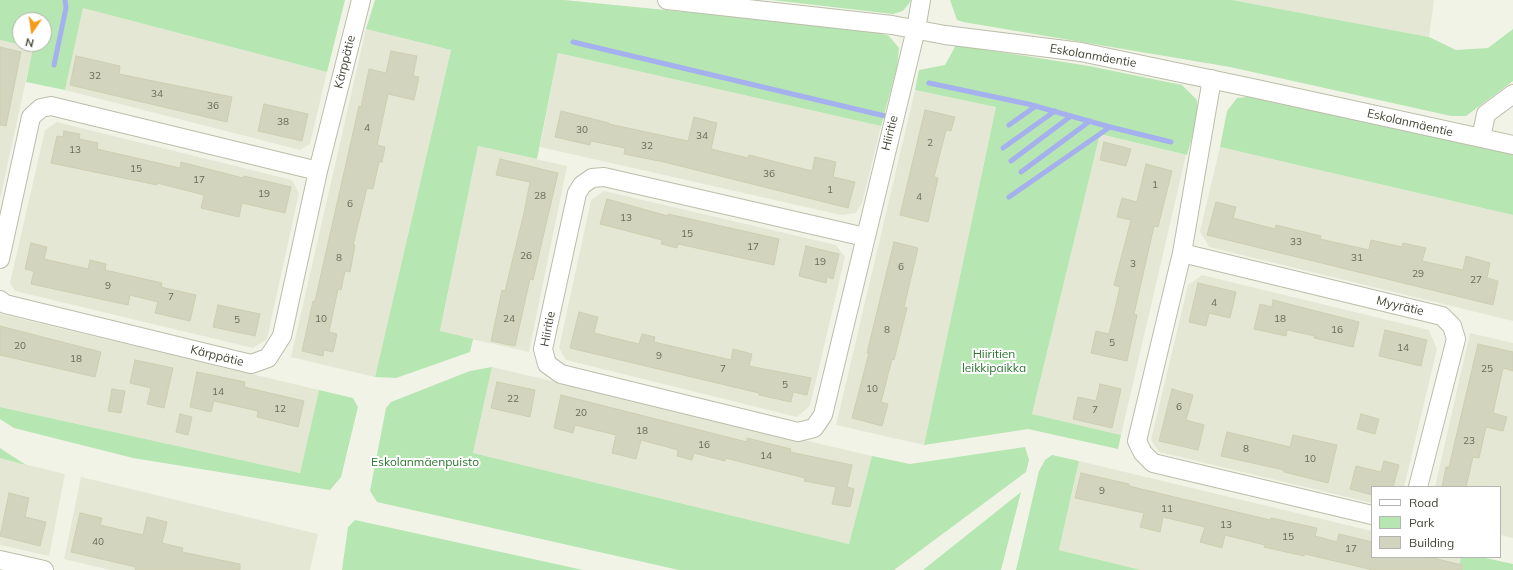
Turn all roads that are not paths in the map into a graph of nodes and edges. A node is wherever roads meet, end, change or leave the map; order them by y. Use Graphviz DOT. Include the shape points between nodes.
graph roads {
  1 [pos="361,0"];
  2 [pos="667,0"];
  3 [pos="921,0"];
  4 [pos="916,29"];
  5 [pos="1212,79"];
  6 [pos="1513,94"];
  7 [pos="1481,138"];
  8 [pos="1513,145"];
  9 [pos="318,171"];
  10 [pos="865,237"];
  11 [pos="1182,253"];
  12 [pos="0,259"];
  13 [pos="0,300"];
  14 [pos="1418,486"];
  15 [pos="1371,515"];
  16 [pos="0,560"];
  17 [pos="44,570"];
  1 -- 9 [label="street, Kärppätie"];
  2 -- 4 [label="street, Eskolanmäentie"];
  3 -- 4 [label="street, Hiiritie"];
  4 -- 5 [label="street, Eskolanmäentie" via="1081,52"];
  4 -- 10 [label="street, Hiiritie"];
  5 -- 7 [label="street, Eskolanmäentie"];
  5 -- 11 [label="street"];
  6 -- 7 [label="street" via="1486,114"];
  7 -- 8 [label="street, Eskolanmäentie"];
  9 -- 12 [label="street" via="51,106 41,108 30,117"];
  9 -- 13 [label="street, Kärppätie" via="282,336 268,358 250,364 5,304"];
  10 -- 10 [label="street, Hiiritie" via="823,415 814,428 798,432 561,374 547,364 543,348 577,192 592,178 604,177"];
  11 -- 14 [label="street, Myyrätie" via="1442,316 1452,326 1456,339"];
  11 -- 15 [label="street" via="1137,441 1143,453 1154,463"];
  16 -- 17 [label="street"];
}
